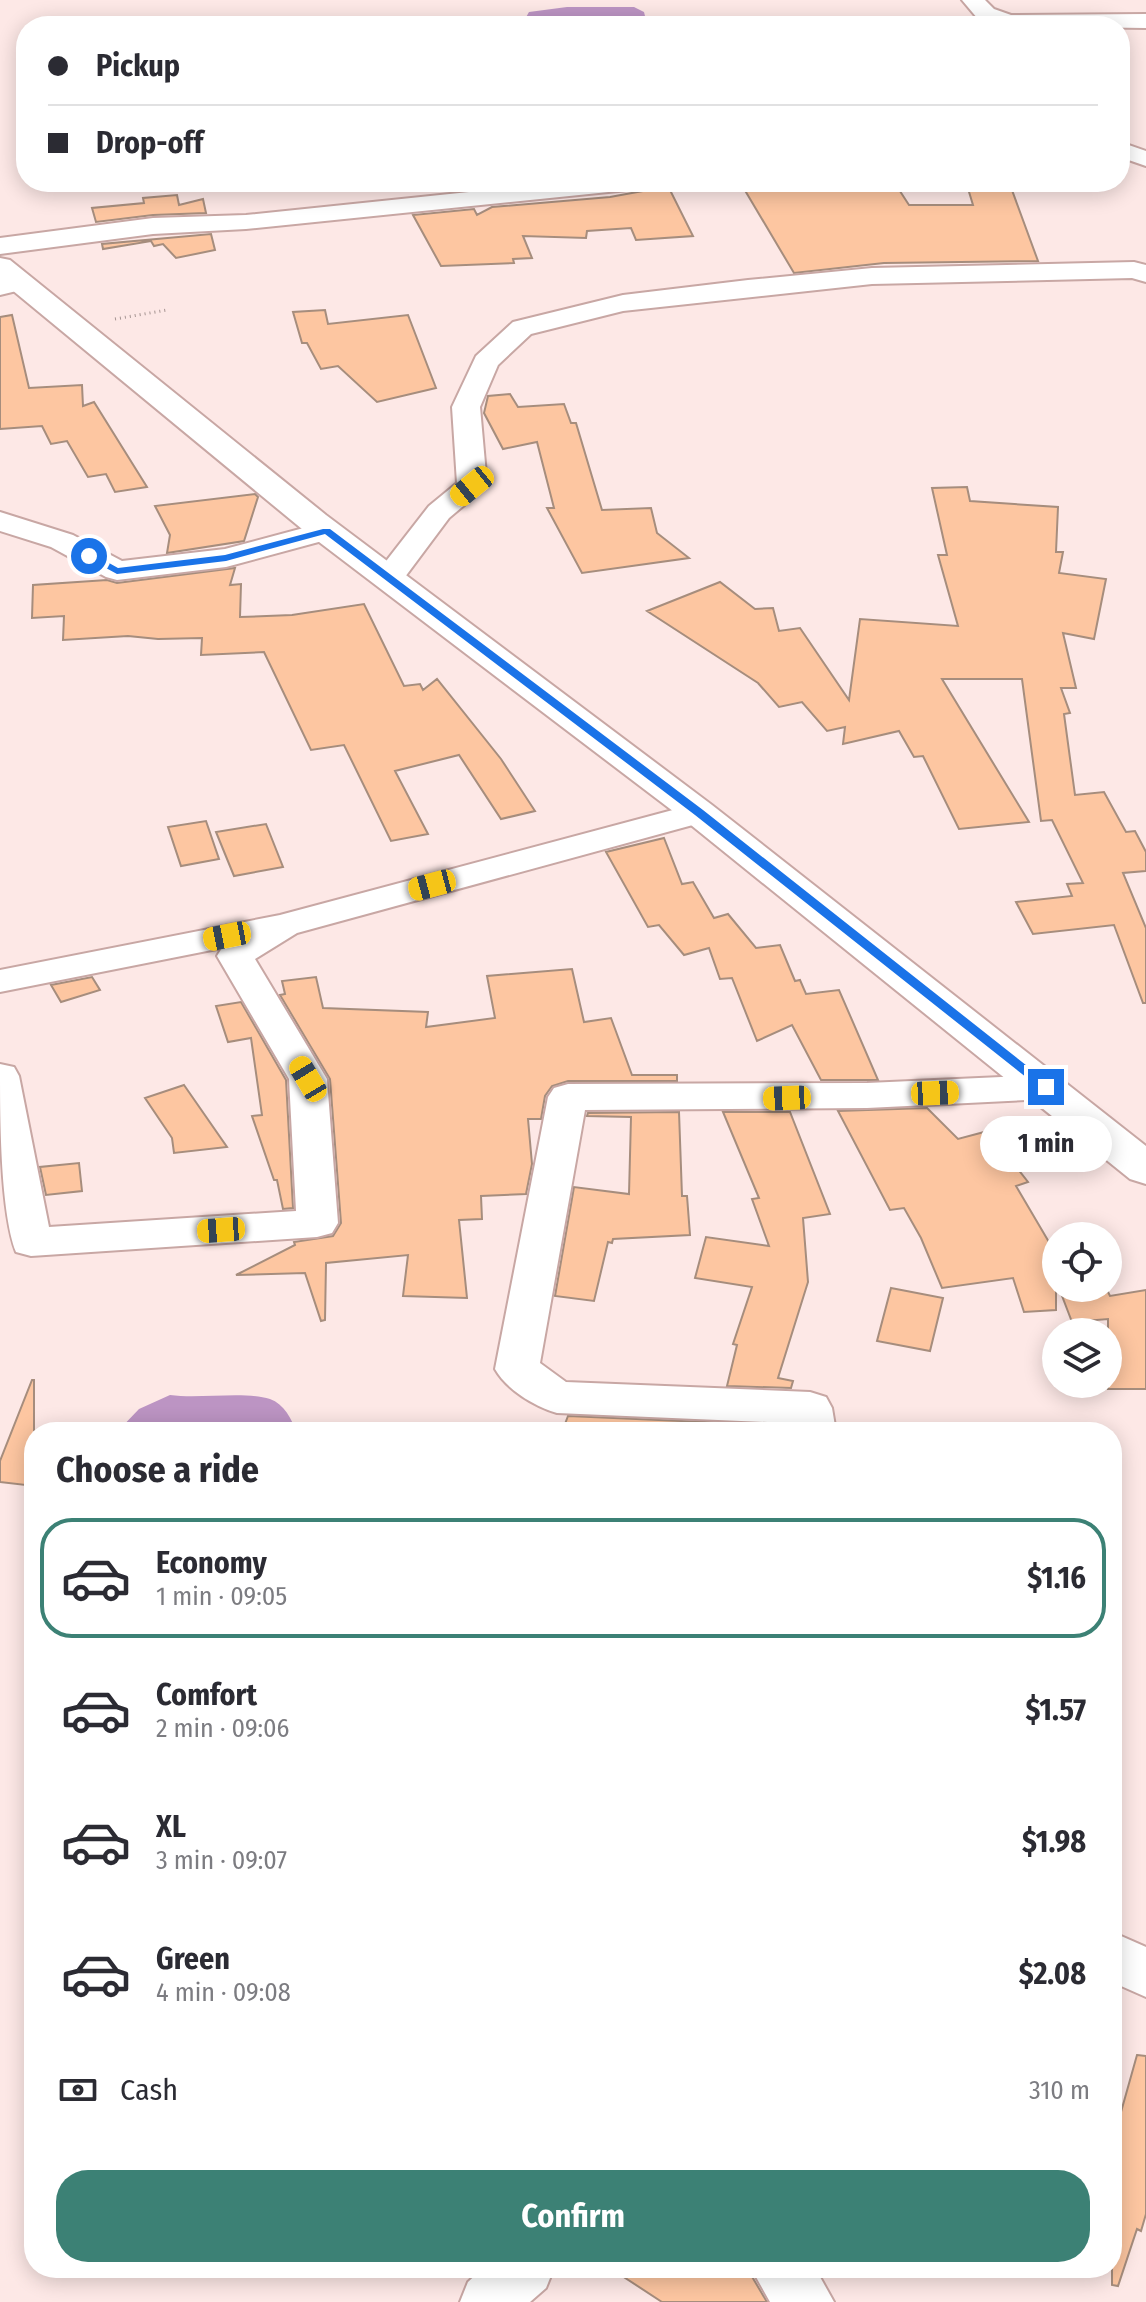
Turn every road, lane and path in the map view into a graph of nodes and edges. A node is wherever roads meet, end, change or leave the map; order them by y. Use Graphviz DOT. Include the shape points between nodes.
graph roads {
  1 [pos="973,0"];
  2 [pos="992,16"];
  3 [pos="540,192"];
  4 [pos="0,246"];
  5 [pos="1146,274"];
  6 [pos="7,279"];
  7 [pos="167,310"];
  8 [pos="70,323"];
  9 [pos="0,521"];
  10 [pos="326,531"];
  11 [pos="388,578"];
  12 [pos="699,813"];
  13 [pos="284,925"];
  14 [pos="0,981"];
  15 [pos="0,1076"];
  16 [pos="1046,1087"];
  17 [pos="1131,1142"];
  18 [pos="1146,1169"];
  19 [pos="15,1251"];
  20 [pos="812,1422"];
  21 [pos="1122,1961"];
  22 [pos="1146,1974"];
  23 [pos="514,2278"];
  24 [pos="787,2278"];
  25 [pos="489,2302"];
  26 [pos="805,2302"];
  1 -- 2 [label="street"];
  3 -- 4 [label="street" via="246,222 153,226"];
  5 -- 11 [label="street" via="1047,270 872,276 623,303 522,328 486,362 466,407 472,486 439,512"];
  6 -- 8 [label="street"];
  7 -- 8 [label="path"];
  8 -- 10 [label="street"];
  9 -- 10 [label="street" via="62,541 117,571 226,558"];
  10 -- 11 [label="street"];
  11 -- 12 [label="street"];
  12 -- 13 [label="street"];
  12 -- 16 [label="street"];
  13 -- 14 [label="street"];
  13 -- 19 [label="street" via="235,956 308,1079 317,1223"];
  15 -- 19 [label="street"];
  16 -- 17 [label="street"];
  16 -- 20 [label="street" via="758,1099 568,1097 517,1369 557,1397 810,1408"];
  17 -- 18 [label="street"];
  21 -- 22 [label="street"];
  23 -- 25 [label="street"];
  24 -- 26 [label="street"];
}
